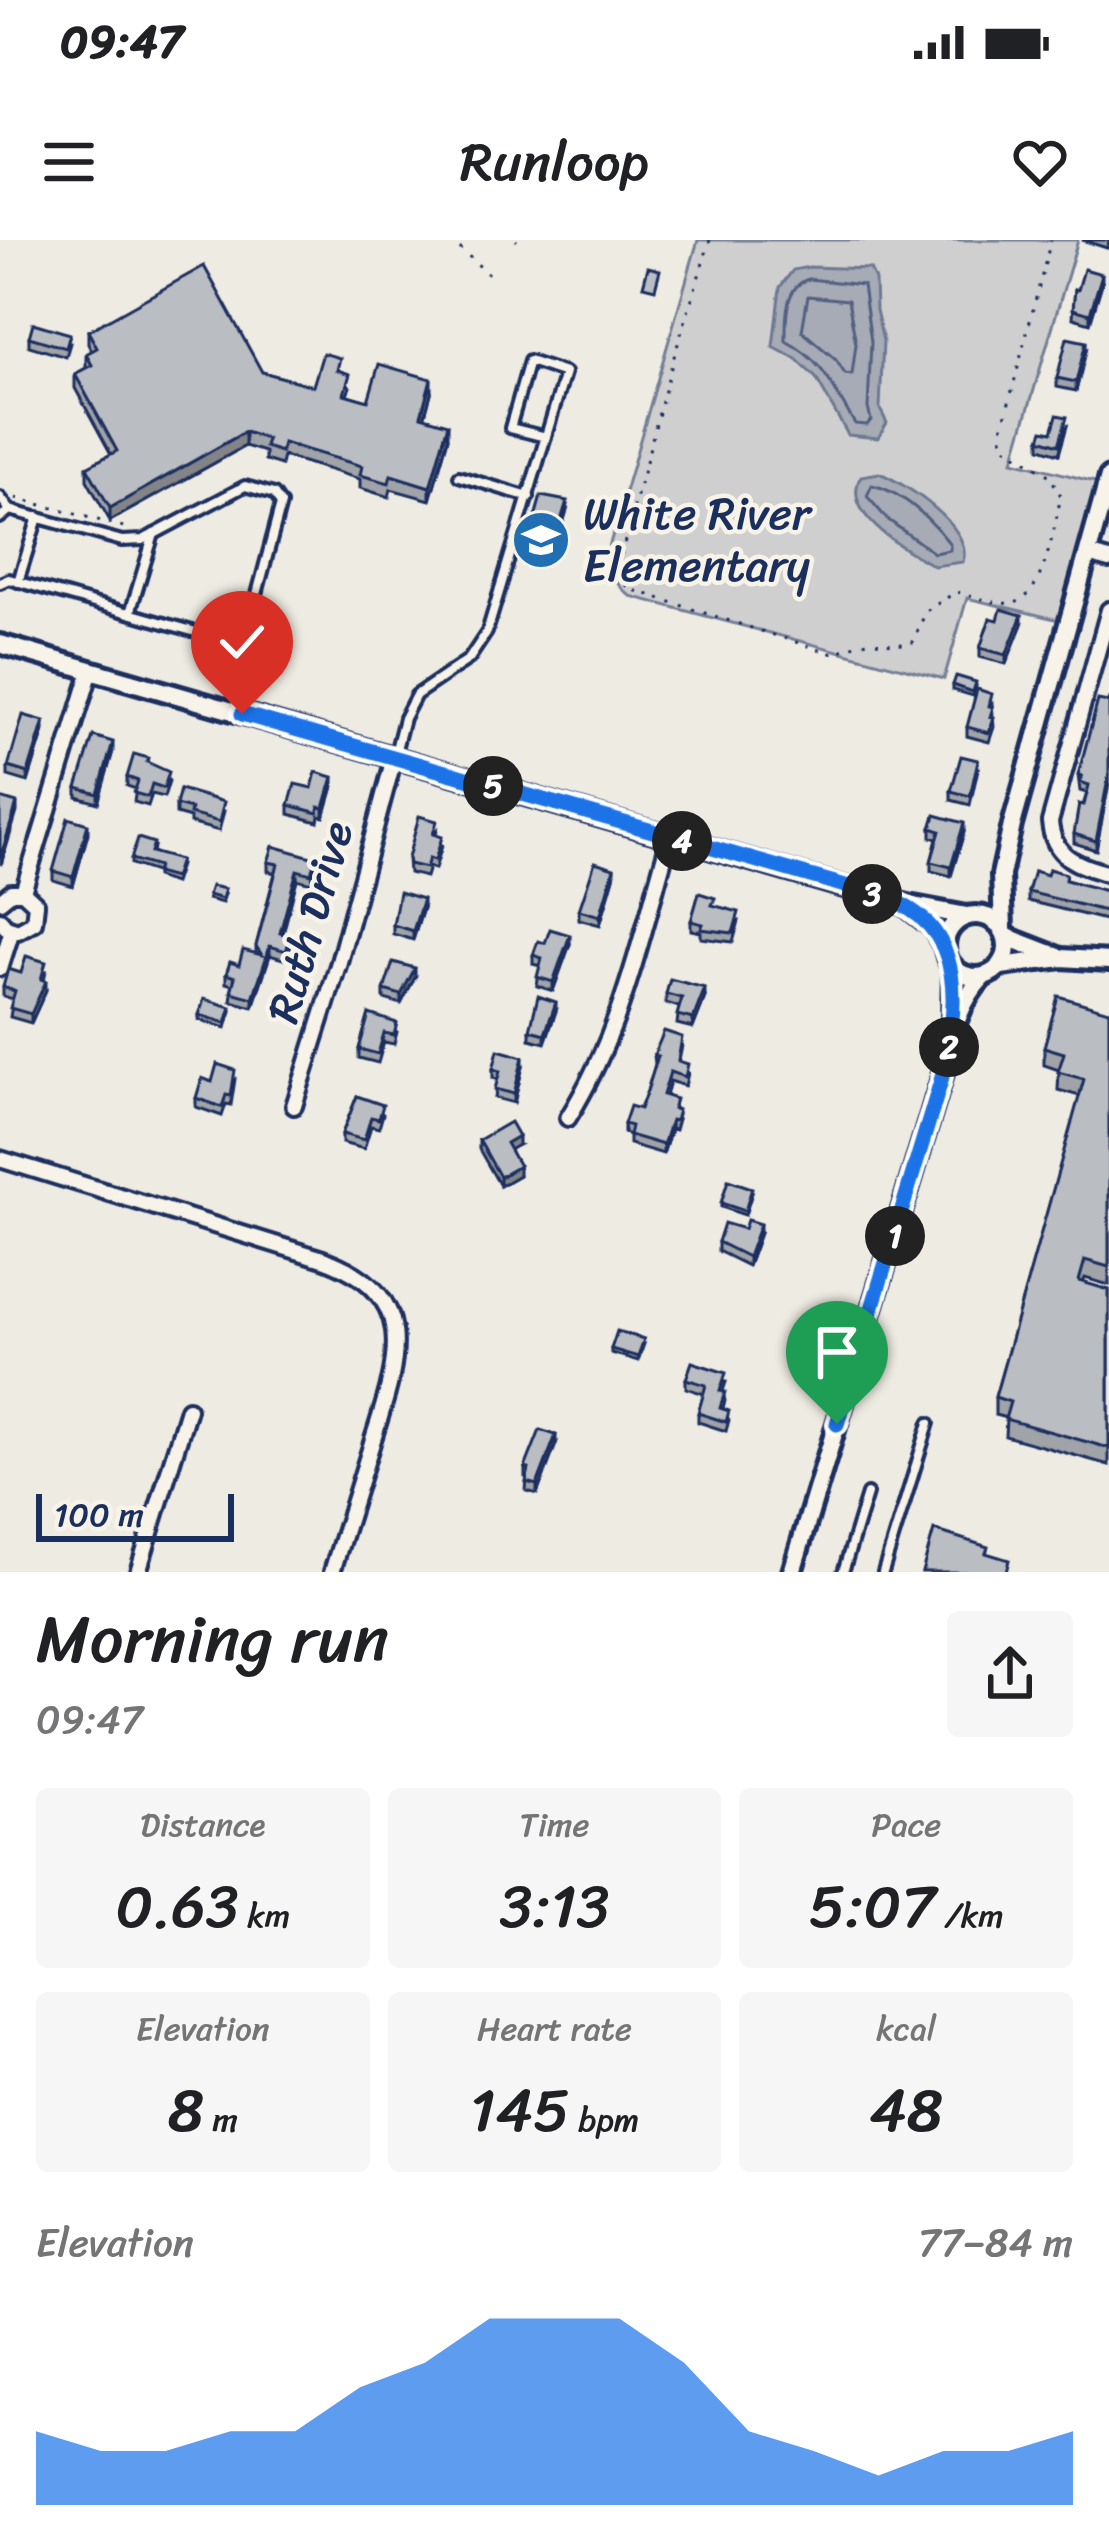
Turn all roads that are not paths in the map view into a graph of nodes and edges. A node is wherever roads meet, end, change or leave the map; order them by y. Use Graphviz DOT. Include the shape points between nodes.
graph roads {
  1 [pos="546,437"];
  2 [pos="459,476"];
  3 [pos="1109,477"];
  4 [pos="3,495"];
  5 [pos="529,496"];
  6 [pos="10,510"];
  7 [pos="38,517"];
  8 [pos="0,518"];
  9 [pos="154,534"];
  10 [pos="1088,554"];
  11 [pos="1109,560"];
  12 [pos="7,580"];
  13 [pos="1109,610"];
  14 [pos="130,614"];
  15 [pos="0,644"];
  16 [pos="91,670"];
  17 [pos="394,758"];
  18 [pos="670,837"];
  19 [pos="1109,874"];
  20 [pos="1001,875"];
  21 [pos="23,892"];
  22 [pos="0,901"];
  23 [pos="903,904"];
  24 [pos="972,915"];
  25 [pos="6,925"];
  26 [pos="1005,933"];
  27 [pos="945,948"];
  28 [pos="1062,958"];
  29 [pos="1109,962"];
  30 [pos="1001,966"];
  31 [pos="0,968"];
  32 [pos="953,968"];
  33 [pos="982,977"];
  34 [pos="954,1027"];
  35 [pos="294,1106"];
  36 [pos="568,1118"];
  37 [pos="0,1159"];
  38 [pos="188,1409"];
  39 [pos="928,1423"];
  40 [pos="867,1494"];
  41 [pos="138,1572"];
  42 [pos="332,1572"];
  43 [pos="792,1572"];
  44 [pos="843,1572"];
  45 [pos="883,1572"];
  1 -- 1 [label="lane" via="565,373 529,361 510,428"];
  1 -- 5 [label="lane"];
  2 -- 5 [label="lane"];
  3 -- 10 [label="street"];
  4 -- 6 [label="lane"];
  5 -- 17 [label="lane" via="487,632 469,659 416,695"];
  6 -- 7 [label="lane"];
  6 -- 8 [label="lane"];
  7 -- 9 [label="lane" via="122,541"];
  7 -- 12 [label="lane"];
  9 -- 14 [label="lane"];
  9 -- 14 [label="lane" via="245,486 281,504 241,638 231,642"];
  10 -- 11 [label="street"];
  10 -- 20 [label="street"];
  12 -- 14 [label="lane"];
  13 -- 19 [label="street" via="1050,822 1055,845 1071,862"];
  15 -- 16 [label="street"];
  16 -- 17 [label="street"];
  16 -- 21 [label="street"];
  17 -- 18 [label="street"];
  17 -- 35 [label="street, Ruth Drive"];
  18 -- 23 [label="street"];
  18 -- 36 [label="street" via="614,1032"];
  20 -- 24 [label="street"];
  20 -- 26 [label="street"];
  21 -- 22 [label="street"];
  21 -- 25 [label="street" via="37,916 24,929"];
  23 -- 24 [label="street"];
  23 -- 27 [label="street"];
  24 -- 26 [label="street" via="996,920"];
  24 -- 27 [label="street" via="950,928"];
  25 -- 31 [label="street"];
  26 -- 28 [label="street"];
  26 -- 30 [label="street"];
  27 -- 32 [label="street"];
  28 -- 29 [label="street"];
  28 -- 30 [label="street"];
  30 -- 33 [label="street"];
  32 -- 33 [label="street"];
  32 -- 34 [label="street"];
  33 -- 34 [label="street"];
  34 -- 43 [label="street"];
  37 -- 42 [label="street" via="323,1258 379,1293 395,1328 395,1369"];
  38 -- 41 [label="street"];
  39 -- 45 [label="lane"];
  40 -- 44 [label="lane"];
}
